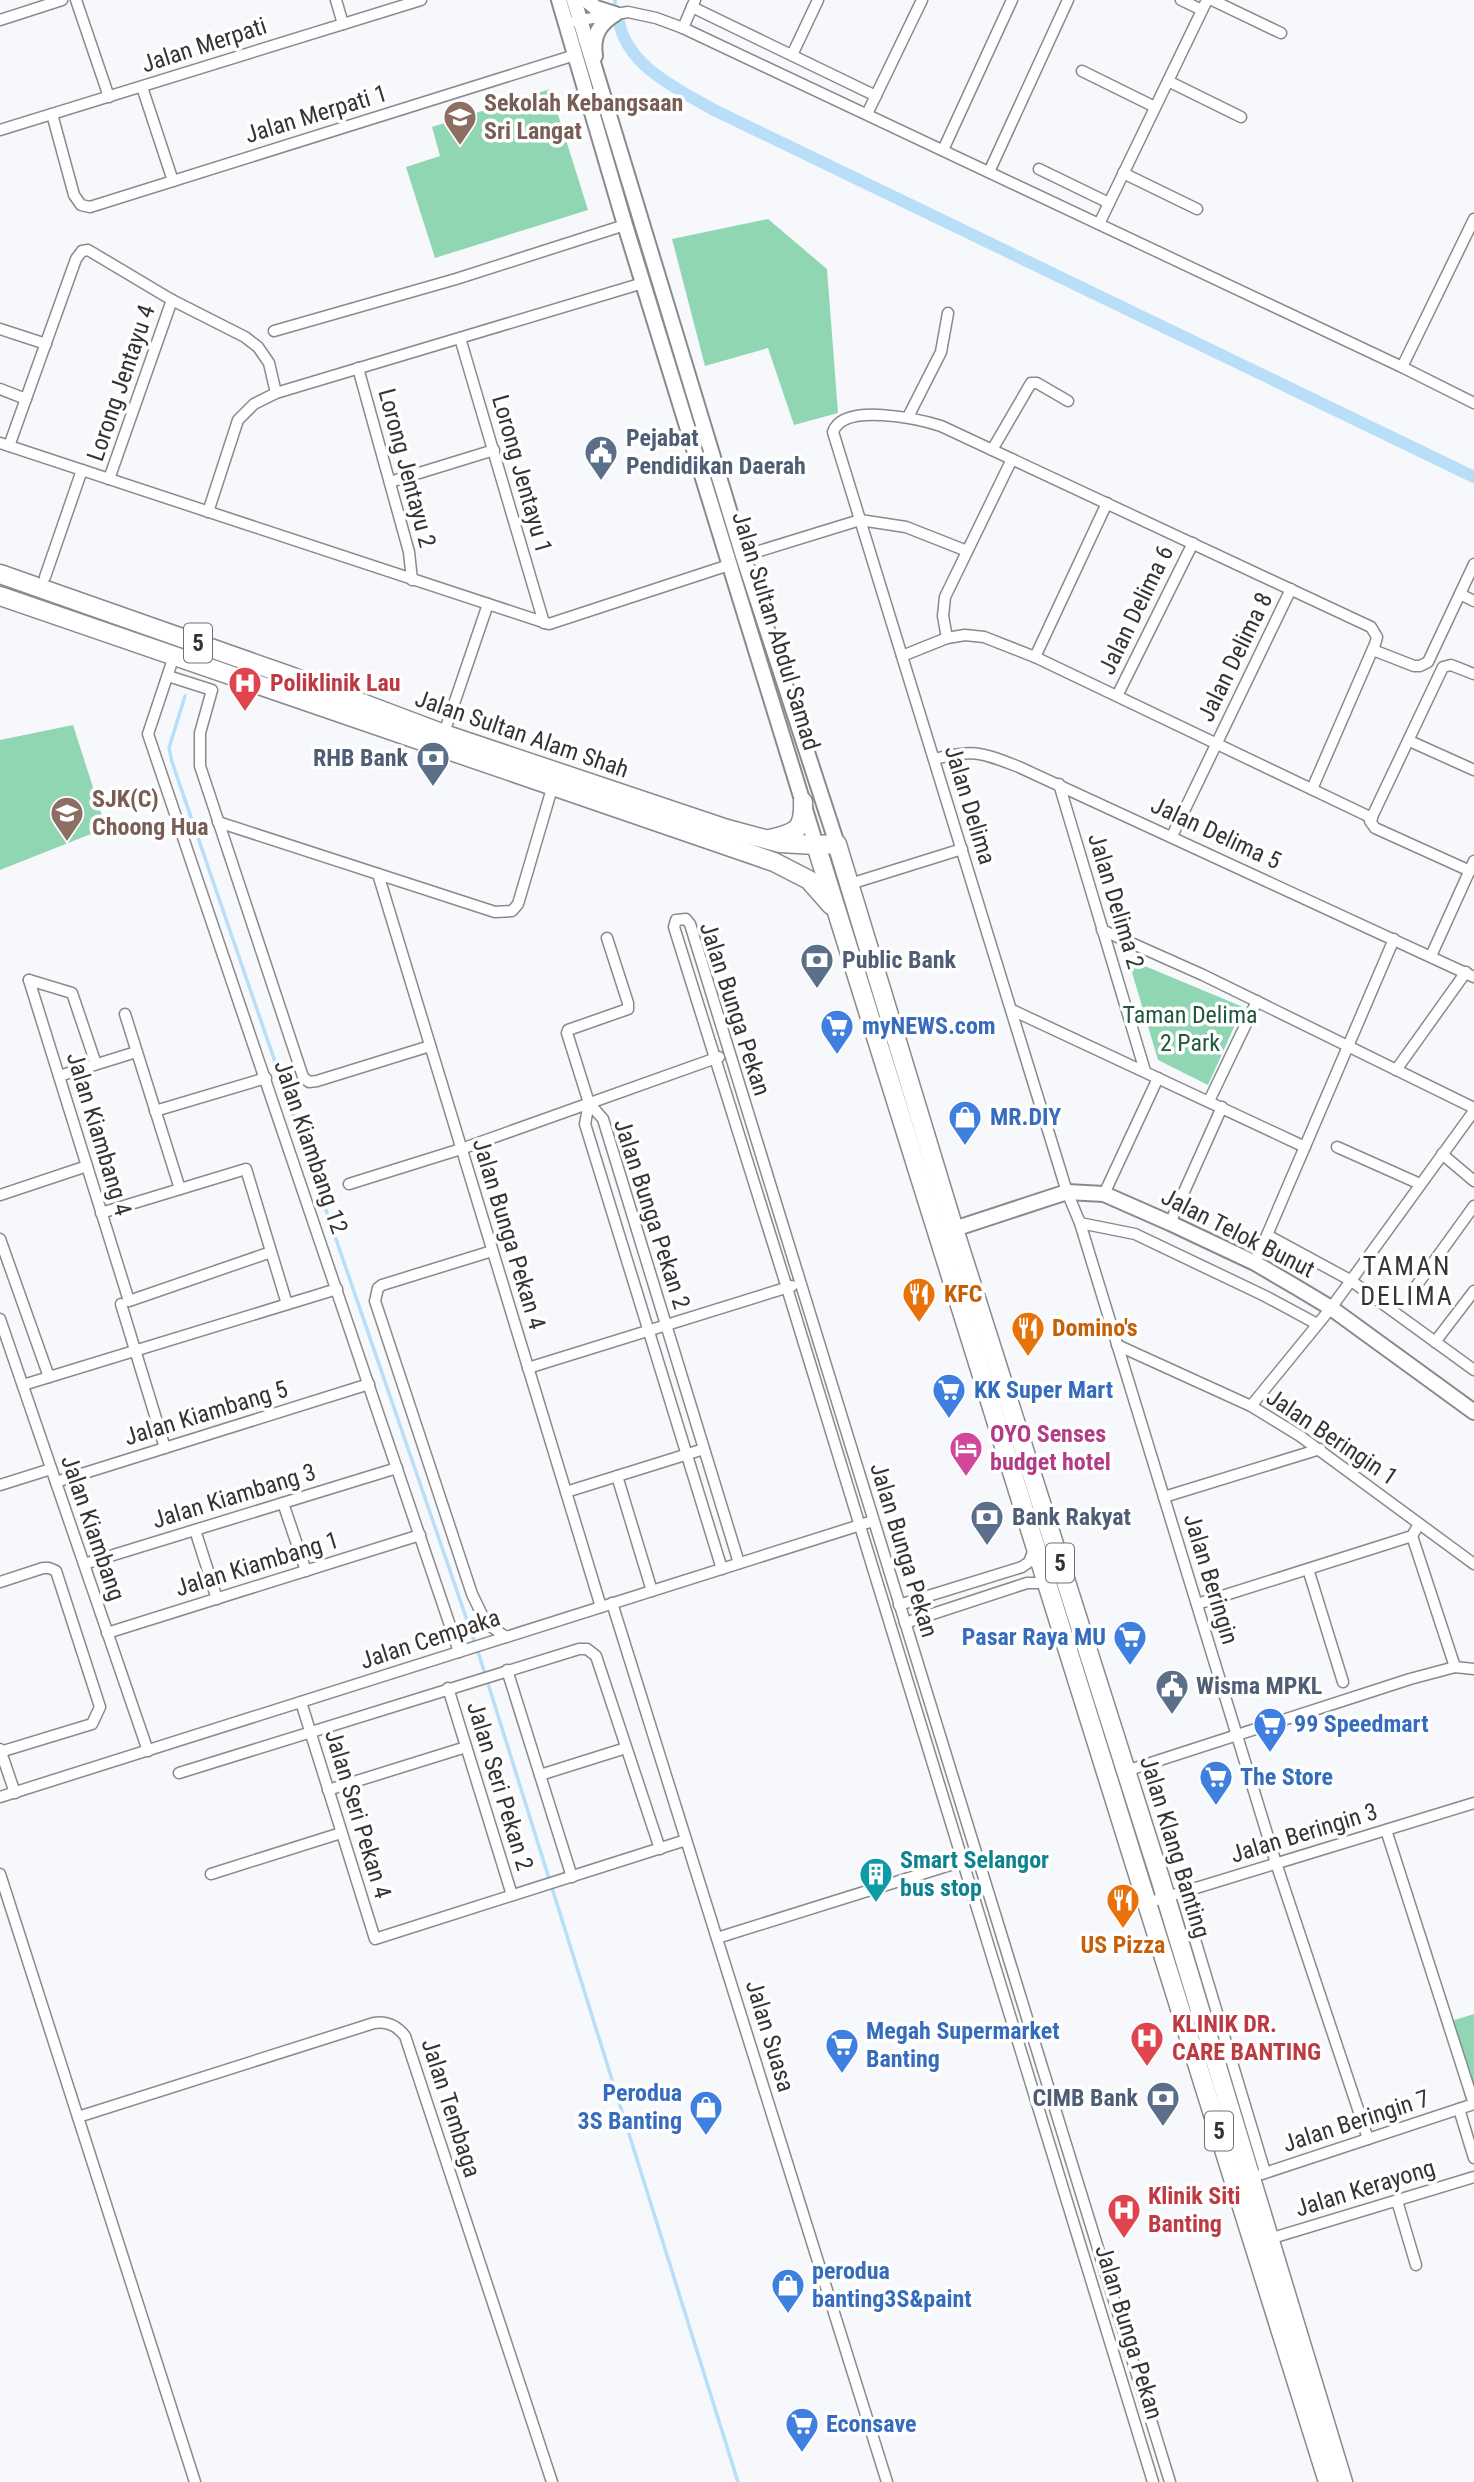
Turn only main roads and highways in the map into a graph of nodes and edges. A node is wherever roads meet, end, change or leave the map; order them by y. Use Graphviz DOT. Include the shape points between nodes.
graph roads {
  1 [pos="559,0"];
  2 [pos="574,0"];
  3 [pos="586,0"];
  4 [pos="572,22"];
  5 [pos="599,87"];
  6 [pos="0,574"];
  7 [pos="0,596"];
  8 [pos="441,741"];
  9 [pos="803,802"];
  10 [pos="764,841"];
  11 [pos="837,844"];
  12 [pos="816,845"];
  13 [pos="774,862"];
  14 [pos="843,863"];
  15 [pos="822,864"];
  16 [pos="837,913"];
  17 [pos="946,1232"];
  18 [pos="1474,1412"];
  19 [pos="1298,2357"];
  20 [pos="1328,2482"];
  21 [pos="1343,2482"];
  1 -- 4 [label="main road, Jalan Sultan Abdul Samad"];
  2 -- 4 [label="main road, Jalan Sultan Abdul Samad"];
  3 -- 5 [label="main road" via="596,8 622,13 602,22 596,34"];
  4 -- 5 [label="main road, Jalan Sultan Abdul Samad"];
  4 -- 9 [label="main road, Jalan Sultan Abdul Samad" via="575,55 625,225"];
  5 -- 11 [label="main road, Jalan Sultan Abdul Samad"];
  6 -- 8 [label="highway, Jalan Sultan Alam Shah / 5" via="293,677"];
  7 -- 8 [label="highway, Jalan Sultan Alam Shah / 5"];
  8 -- 10 [label="highway, Jalan Sultan Alam Shah / 5"];
  8 -- 13 [label="highway, Jalan Sultan Alam Shah / 5"];
  9 -- 10 [label="highway" via="802,824 797,829"];
  9 -- 12 [label="main road, Jalan Sultan Abdul Samad"];
  10 -- 12 [label="highway, Jalan Sultan Alam Shah / 5"];
  11 -- 12 [label="highway, Jalan Sultan Alam Shah / 5"];
  11 -- 14 [label="highway, Jalan Sultan Abdul Samad / 5"];
  12 -- 15 [label="highway, Jalan Sultan Abdul Samad / 5"];
  13 -- 15 [label="highway, 5"];
  13 -- 16 [label="highway" via="809,880"];
  14 -- 15 [label="highway, 5"];
  14 -- 17 [label="highway, Jalan Sultan Abdul Samad / 5"];
  15 -- 16 [label="highway, Jalan Sultan Abdul Samad / 5"];
  16 -- 17 [label="highway, Jalan Sultan Abdul Samad / 5"];
  17 -- 18 [label="main road, Jalan Telok Bunut" via="1067,1192 1104,1194 1255,1263 1331,1308"];
  17 -- 19 [label="highway, Jalan Klang Banting / 5" via="1046,1583"];
  17 -- 19 [label="highway, Jalan Klang Banting / 5" via="1126,1771 1173,1895 1258,2175"];
  19 -- 20 [label="highway, Jalan Klang Banting / 5"];
  19 -- 21 [label="highway, Jalan Klang Banting / 5"];
}
